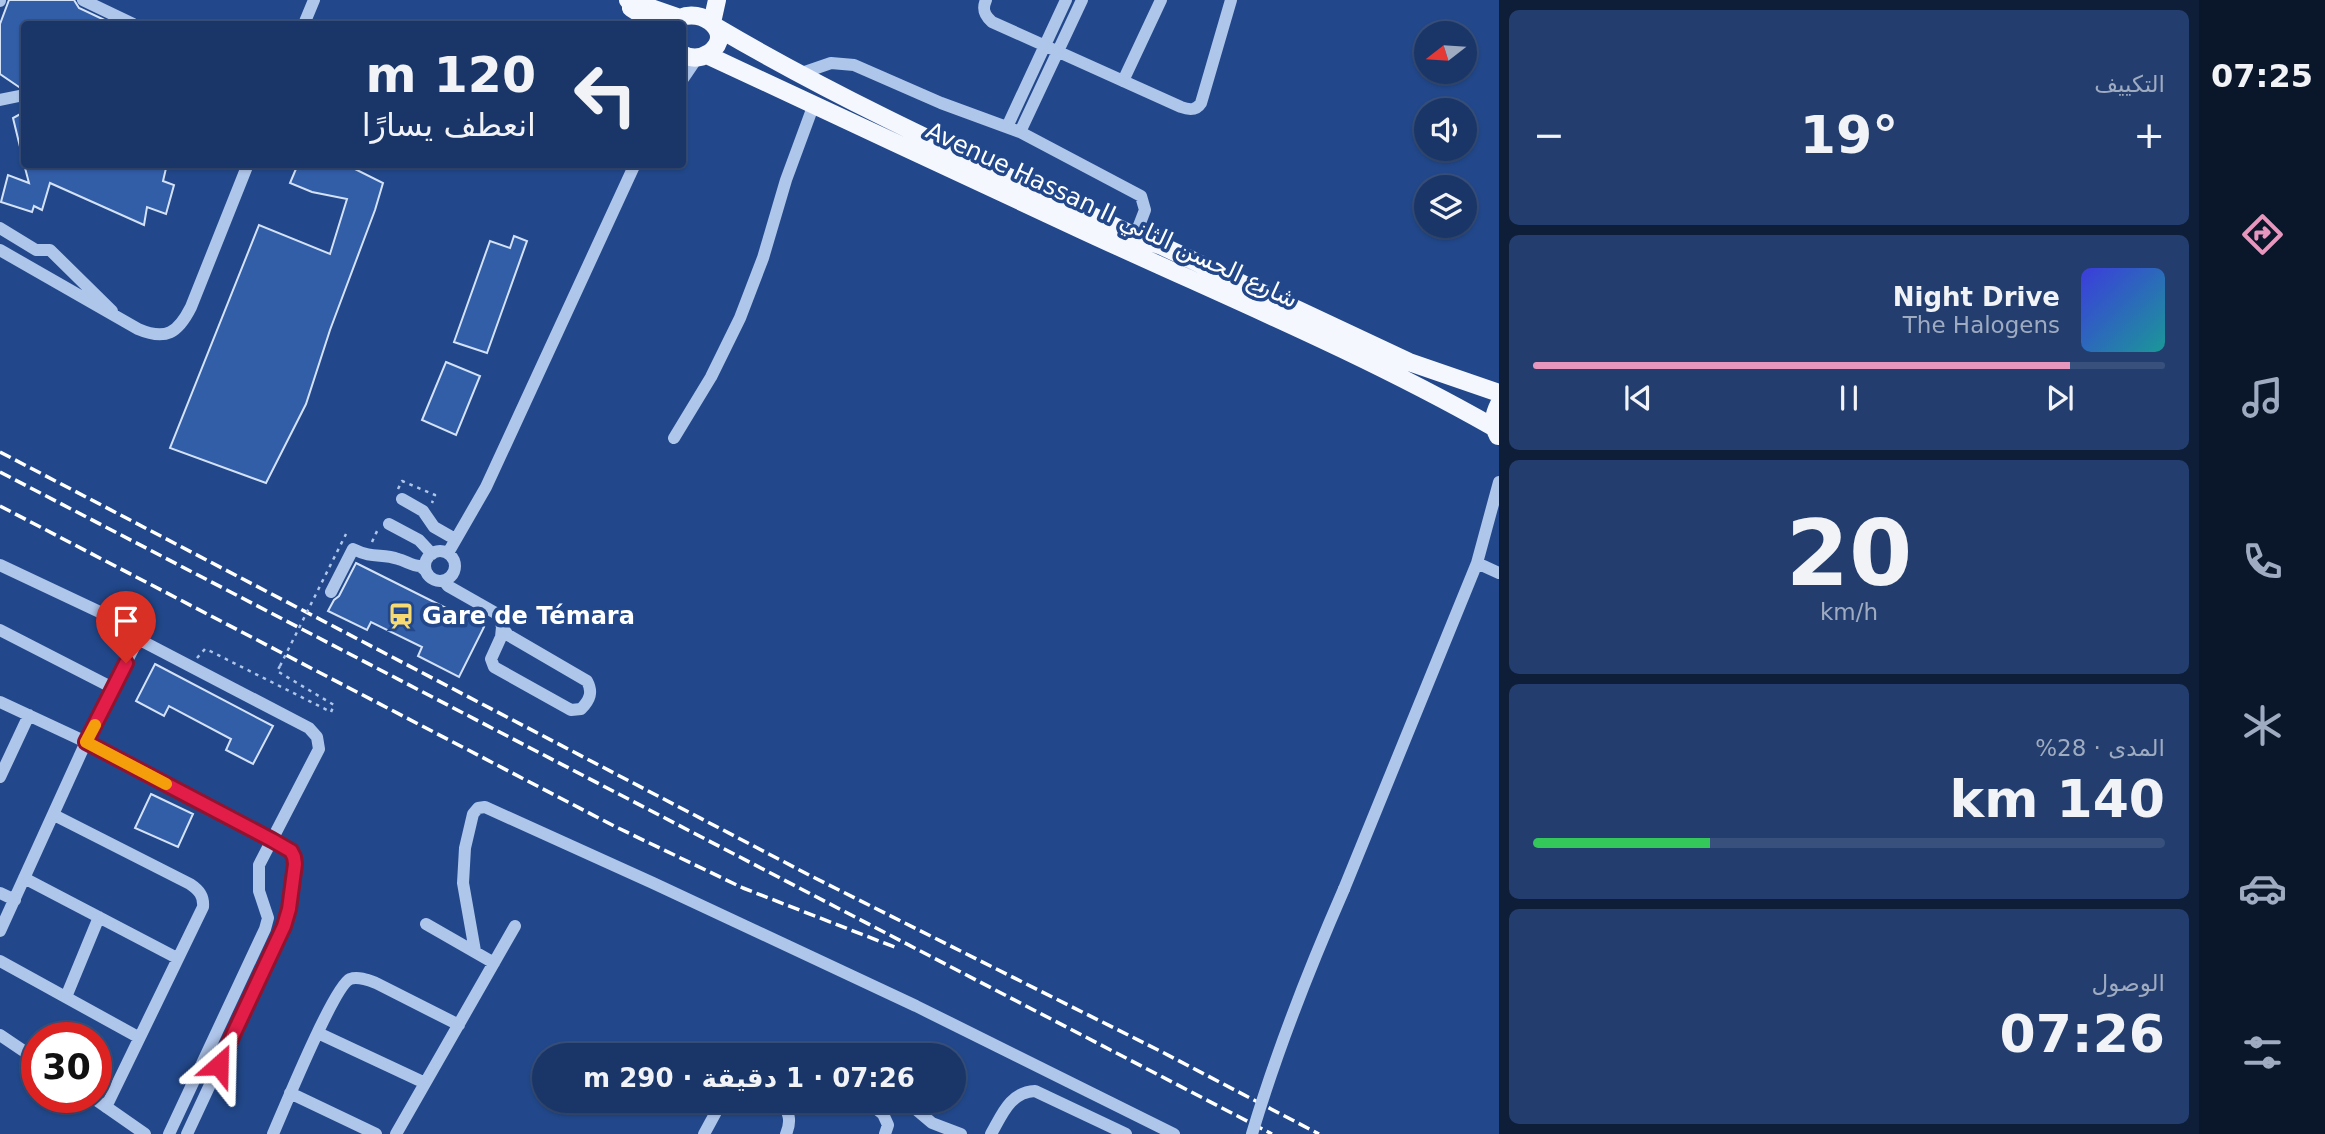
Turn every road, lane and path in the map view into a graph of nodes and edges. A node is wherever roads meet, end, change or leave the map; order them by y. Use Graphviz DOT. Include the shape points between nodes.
graph roads {
  1 [pos="83,0"];
  2 [pos="314,0"];
  3 [pos="620,0"];
  4 [pos="628,0"];
  5 [pos="986,0"];
  6 [pos="1066,0"];
  7 [pos="1082,0"];
  8 [pos="1161,0"];
  9 [pos="1231,0"];
  10 [pos="683,13"];
  11 [pos="716,15"];
  12 [pos="127,21"];
  13 [pos="305,21"];
  14 [pos="652,21"];
  15 [pos="1044,46"];
  16 [pos="1058,52"];
  17 [pos="695,56"];
  18 [pos="686,73"];
  19 [pos="799,74"];
  20 [pos="1124,81"];
  21 [pos="21,96"];
  22 [pos="0,100"];
  23 [pos="814,104"];
  24 [pos="1007,127"];
  25 [pos="1020,132"];
  26 [pos="246,168"];
  27 [pos="633,168"];
  28 [pos="0,228"];
  29 [pos="1135,236"];
  30 [pos="0,250"];
  31 [pos="123,321"];
  32 [pos="1499,393"];
  33 [pos="1499,404"];
  34 [pos="1496,433"];
  35 [pos="674,438"];
  36 [pos="1499,482"];
  37 [pos="402,499"];
  38 [pos="389,524"];
  39 [pos="346,534"];
  40 [pos="455,540"];
  41 [pos="448,553"];
  42 [pos="432,554"];
  43 [pos="1478,563"];
  44 [pos="0,565"];
  45 [pos="426,571"];
  46 [pos="1499,573"];
  47 [pos="444,581"];
  48 [pos="331,592"];
  49 [pos="502,627"];
  50 [pos="0,631"];
  51 [pos="138,639"];
  52 [pos="210,651"];
  53 [pos="113,688"];
  54 [pos="0,702"];
  55 [pos="29,715"];
  56 [pos="86,742"];
  57 [pos="0,777"];
  58 [pos="54,815"];
  59 [pos="272,840"];
  60 [pos="24,878"];
  61 [pos="0,893"];
  62 [pos="15,900"];
  63 [pos="99,917"];
  64 [pos="426,924"];
  65 [pos="515,926"];
  66 [pos="0,932"];
  67 [pos="475,951"];
  68 [pos="177,958"];
  69 [pos="0,961"];
  70 [pos="494,963"];
  71 [pos="66,997"];
  72 [pos="459,1025"];
  73 [pos="318,1032"];
  74 [pos="0,1035"];
  75 [pos="138,1038"];
  76 [pos="21,1049"];
  77 [pos="425,1083"];
  78 [pos="290,1093"];
  79 [pos="112,1094"];
  80 [pos="112,1111"];
  81 [pos="715,1113"];
  82 [pos="788,1113"];
  83 [pos="882,1113"];
  84 [pos="920,1113"];
  85 [pos="145,1134"];
  86 [pos="169,1134"];
  87 [pos="187,1134"];
  88 [pos="273,1134"];
  89 [pos="376,1134"];
  90 [pos="396,1134"];
  91 [pos="704,1134"];
  92 [pos="786,1134"];
  93 [pos="885,1134"];
  94 [pos="961,1134"];
  95 [pos="991,1134"];
  96 [pos="1126,1134"];
  97 [pos="1174,1134"];
  98 [pos="1252,1134"];
  1 -- 12 [label="street"];
  2 -- 13 [label="street"];
  3 -- 14 [label="main road"];
  4 -- 10 [label="main road, Avenue Hassan II شارع الحسن الثاني"];
  5 -- 15 [label="street" via="983,9 992,22"];
  6 -- 15 [label="street"];
  7 -- 16 [label="street"];
  8 -- 20 [label="street"];
  9 -- 20 [label="street" via="1196,109 1186,109"];
  10 -- 11 [label="main road, Avenue Hassan II شارع الحسن الثاني" via="701,10"];
  11 -- 17 [label="main road" via="717,43"];
  11 -- 19 [label="main road, Avenue Hassan II شارع الحسن الثاني"];
  15 -- 16 [label="street"];
  15 -- 24 [label="street"];
  16 -- 20 [label="street"];
  16 -- 25 [label="street"];
  17 -- 18 [label="street"];
  17 -- 23 [label="main road, Avenue Hassan II شارع الحسن الثاني"];
  19 -- 24 [label="street" via="831,63 854,65"];
  19 -- 29 [label="main road, Avenue Hassan II شارع الحسن الثاني"];
  21 -- 22 [label="street"];
  23 -- 34 [label="main road, Avenue Hassan II شارع الحسن الثاني" via="1317,336 1428,390"];
  23 -- 35 [label="street" via="740,318"];
  24 -- 25 [label="street"];
  25 -- 29 [label="street" via="1141,196 1145,210"];
  26 -- 31 [label="street" via="182,324 169,334 154,336"];
  27 -- 40 [label="street" via="486,487"];
  28 -- 31 [label="street" via="36,250 50,250"];
  29 -- 32 [label="main road, Avenue Hassan II شارع الحسن الثاني" via="1409,362"];
  30 -- 31 [label="street"];
  33 -- 34 [label="main road" via="1493,415"];
  36 -- 43 [label="street"];
  37 -- 40 [label="street"];
  38 -- 42 [label="street" via="419,540"];
  39 -- 52 [label="path, bridge" via="277,671 334,705 331,712"];
  40 -- 41 [label="street"];
  41 -- 42 [label="street"];
  41 -- 47 [label="street" via="456,565"];
  42 -- 45 [label="street"];
  43 -- 46 [label="street"];
  43 -- 98 [label="street, bridge" via="1299,994"];
  44 -- 51 [label="street" via="104,614"];
  45 -- 47 [label="street" via="436,581"];
  45 -- 48 [label="street" via="396,558 367,556 353,549"];
  47 -- 49 [label="street" via="499,615"];
  49 -- 49 [label="street" via="491,659 494,667 571,710 581,709 590,696 587,681 508,635"];
  50 -- 53 [label="street"];
  51 -- 53 [label="street"];
  51 -- 59 [label="street" via="309,728 317,737 319,749"];
  53 -- 56 [label="street"];
  54 -- 55 [label="street"];
  55 -- 56 [label="street"];
  55 -- 57 [label="street"];
  56 -- 58 [label="street"];
  56 -- 59 [label="street"];
  58 -- 60 [label="street"];
  58 -- 68 [label="street" via="197,888 203,907"];
  59 -- 86 [label="street" via="258,872 268,918 265,929"];
  59 -- 87 [label="street" via="294,857 289,909"];
  60 -- 62 [label="street"];
  60 -- 63 [label="street"];
  61 -- 62 [label="street"];
  62 -- 66 [label="street"];
  63 -- 68 [label="street"];
  63 -- 71 [label="street"];
  64 -- 67 [label="street"];
  65 -- 70 [label="street"];
  67 -- 70 [label="street"];
  67 -- 97 [label="street" via="464,866 473,814 485,807 903,1000"];
  68 -- 75 [label="street"];
  69 -- 71 [label="street"];
  70 -- 72 [label="street"];
  71 -- 75 [label="street"];
  72 -- 73 [label="street" via="376,983 356,978 342,985"];
  72 -- 77 [label="street"];
  73 -- 77 [label="street"];
  73 -- 78 [label="street"];
  74 -- 76 [label="street"];
  75 -- 79 [label="street"];
  77 -- 90 [label="street"];
  78 -- 88 [label="street"];
  78 -- 89 [label="street"];
  80 -- 85 [label="street"];
  81 -- 91 [label="street"];
  82 -- 92 [label="street"];
  83 -- 93 [label="street" via="888,1125"];
  84 -- 94 [label="street"];
  95 -- 96 [label="street" via="1010,1101 1035,1091"];
}
